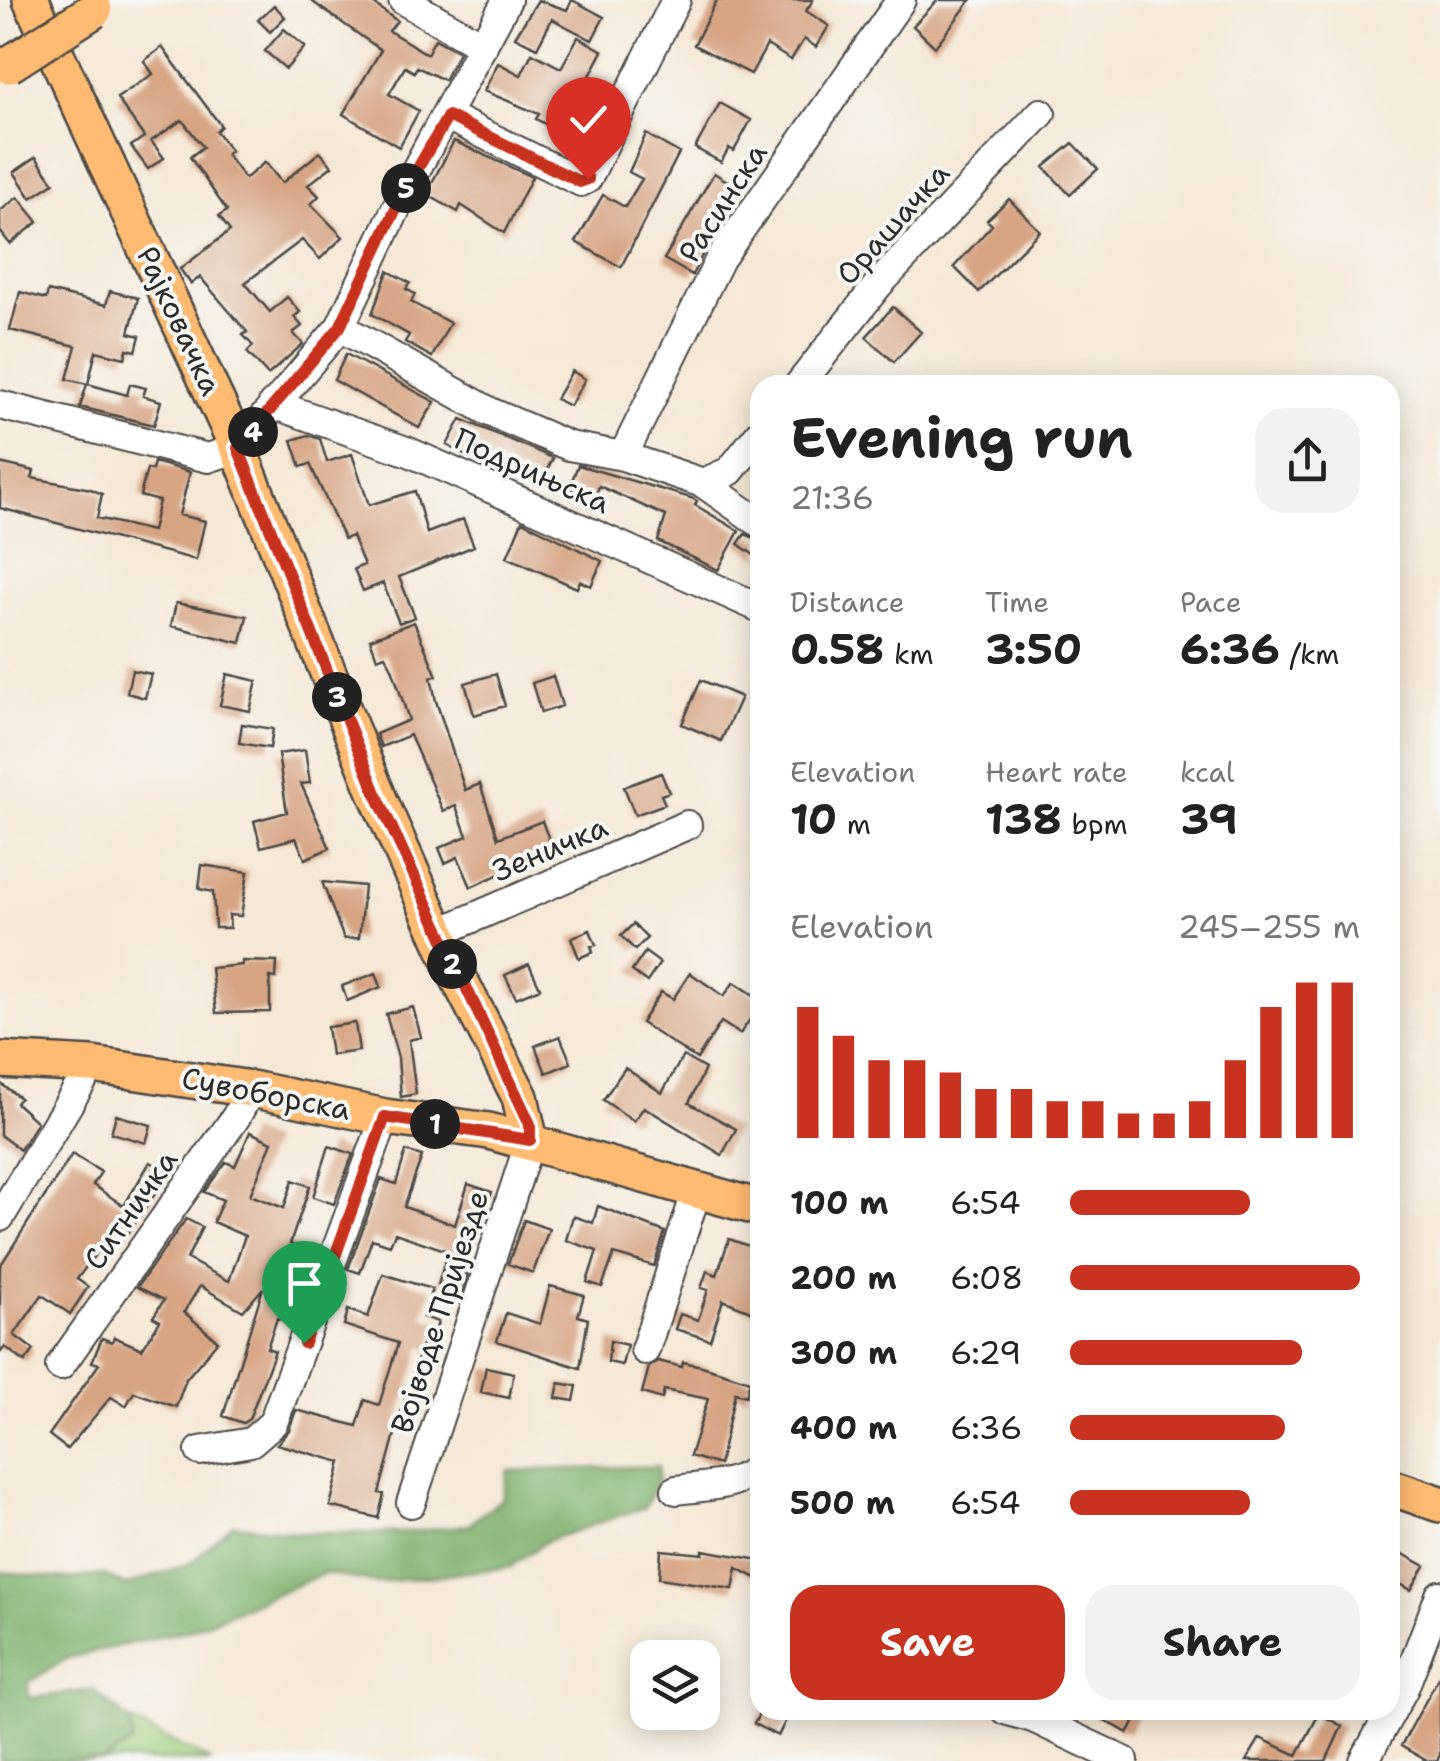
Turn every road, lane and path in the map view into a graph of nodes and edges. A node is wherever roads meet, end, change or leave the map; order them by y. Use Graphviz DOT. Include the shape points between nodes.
graph roads {
  1 [pos="403,0"];
  2 [pos="507,0"];
  3 [pos="676,0"];
  4 [pos="901,0"];
  5 [pos="39,5"];
  6 [pos="102,5"];
  7 [pos="483,46"];
  8 [pos="4,67"];
  9 [pos="1041,113"];
  10 [pos="448,116"];
  11 [pos="340,327"];
  12 [pos="806,375"];
  13 [pos="273,404"];
  14 [pos="0,405"];
  15 [pos="750,446"];
  16 [pos="238,448"];
  17 [pos="623,456"];
  18 [pos="703,483"];
  19 [pos="750,516"];
  20 [pos="750,604"];
  21 [pos="688,825"];
  22 [pos="438,933"];
  23 [pos="0,1060"];
  24 [pos="92,1064"];
  25 [pos="251,1088"];
  26 [pos="385,1117"];
  27 [pos="530,1140"];
  28 [pos="697,1190"];
  29 [pos="750,1205"];
  30 [pos="0,1216"];
  31 [pos="645,1350"];
  32 [pos="60,1366"];
  33 [pos="200,1451"];
  34 [pos="750,1476"];
  35 [pos="676,1490"];
  36 [pos="1400,1490"];
  37 [pos="411,1503"];
  38 [pos="1440,1504"];
  39 [pos="1440,1595"];
  40 [pos="1400,1679"];
  41 [pos="1037,1720"];
  42 [pos="1382,1720"];
  43 [pos="1124,1761"];
  44 [pos="1364,1761"];
  1 -- 7 [label="street"];
  2 -- 7 [label="street"];
  3 -- 10 [label="street" via="588,179 580,182"];
  4 -- 17 [label="street, Расинска" via="720,260"];
  5 -- 16 [label="main road, Рајковачка"];
  6 -- 8 [label="main road, bridge"];
  7 -- 10 [label="street"];
  9 -- 12 [label="street, Орашачка" via="878,285"];
  10 -- 11 [label="street"];
  11 -- 13 [label="street"];
  11 -- 17 [label="street, Подрињска" via="490,412 569,446"];
  13 -- 16 [label="street"];
  13 -- 20 [label="street, Подрињска" via="409,452"];
  14 -- 16 [label="street" via="208,458"];
  15 -- 18 [label="street" via="730,471"];
  16 -- 22 [label="main road, Рајковачка"];
  17 -- 18 [label="street, Подрињска"];
  18 -- 19 [label="street, Подрињска"];
  21 -- 22 [label="street, Зеничка"];
  22 -- 27 [label="main road, Рајковачка" via="520,1097"];
  23 -- 24 [label="main road, Сувоборска"];
  24 -- 25 [label="main road, Сувоборска"];
  24 -- 30 [label="street"];
  25 -- 26 [label="main road, Сувоборска"];
  25 -- 32 [label="street, Ситничка"];
  26 -- 27 [label="main road, Сувоборска"];
  26 -- 33 [label="street" via="273,1423 251,1442"];
  27 -- 28 [label="main road, Сувоборска"];
  27 -- 37 [label="street, Војводе Пријезде"];
  28 -- 29 [label="main road, Сувоборска"];
  28 -- 31 [label="street"];
  34 -- 35 [label="street"];
  36 -- 38 [label="main road"];
  39 -- 40 [label="street"];
  41 -- 43 [label="street"];
  42 -- 44 [label="street"];
}
